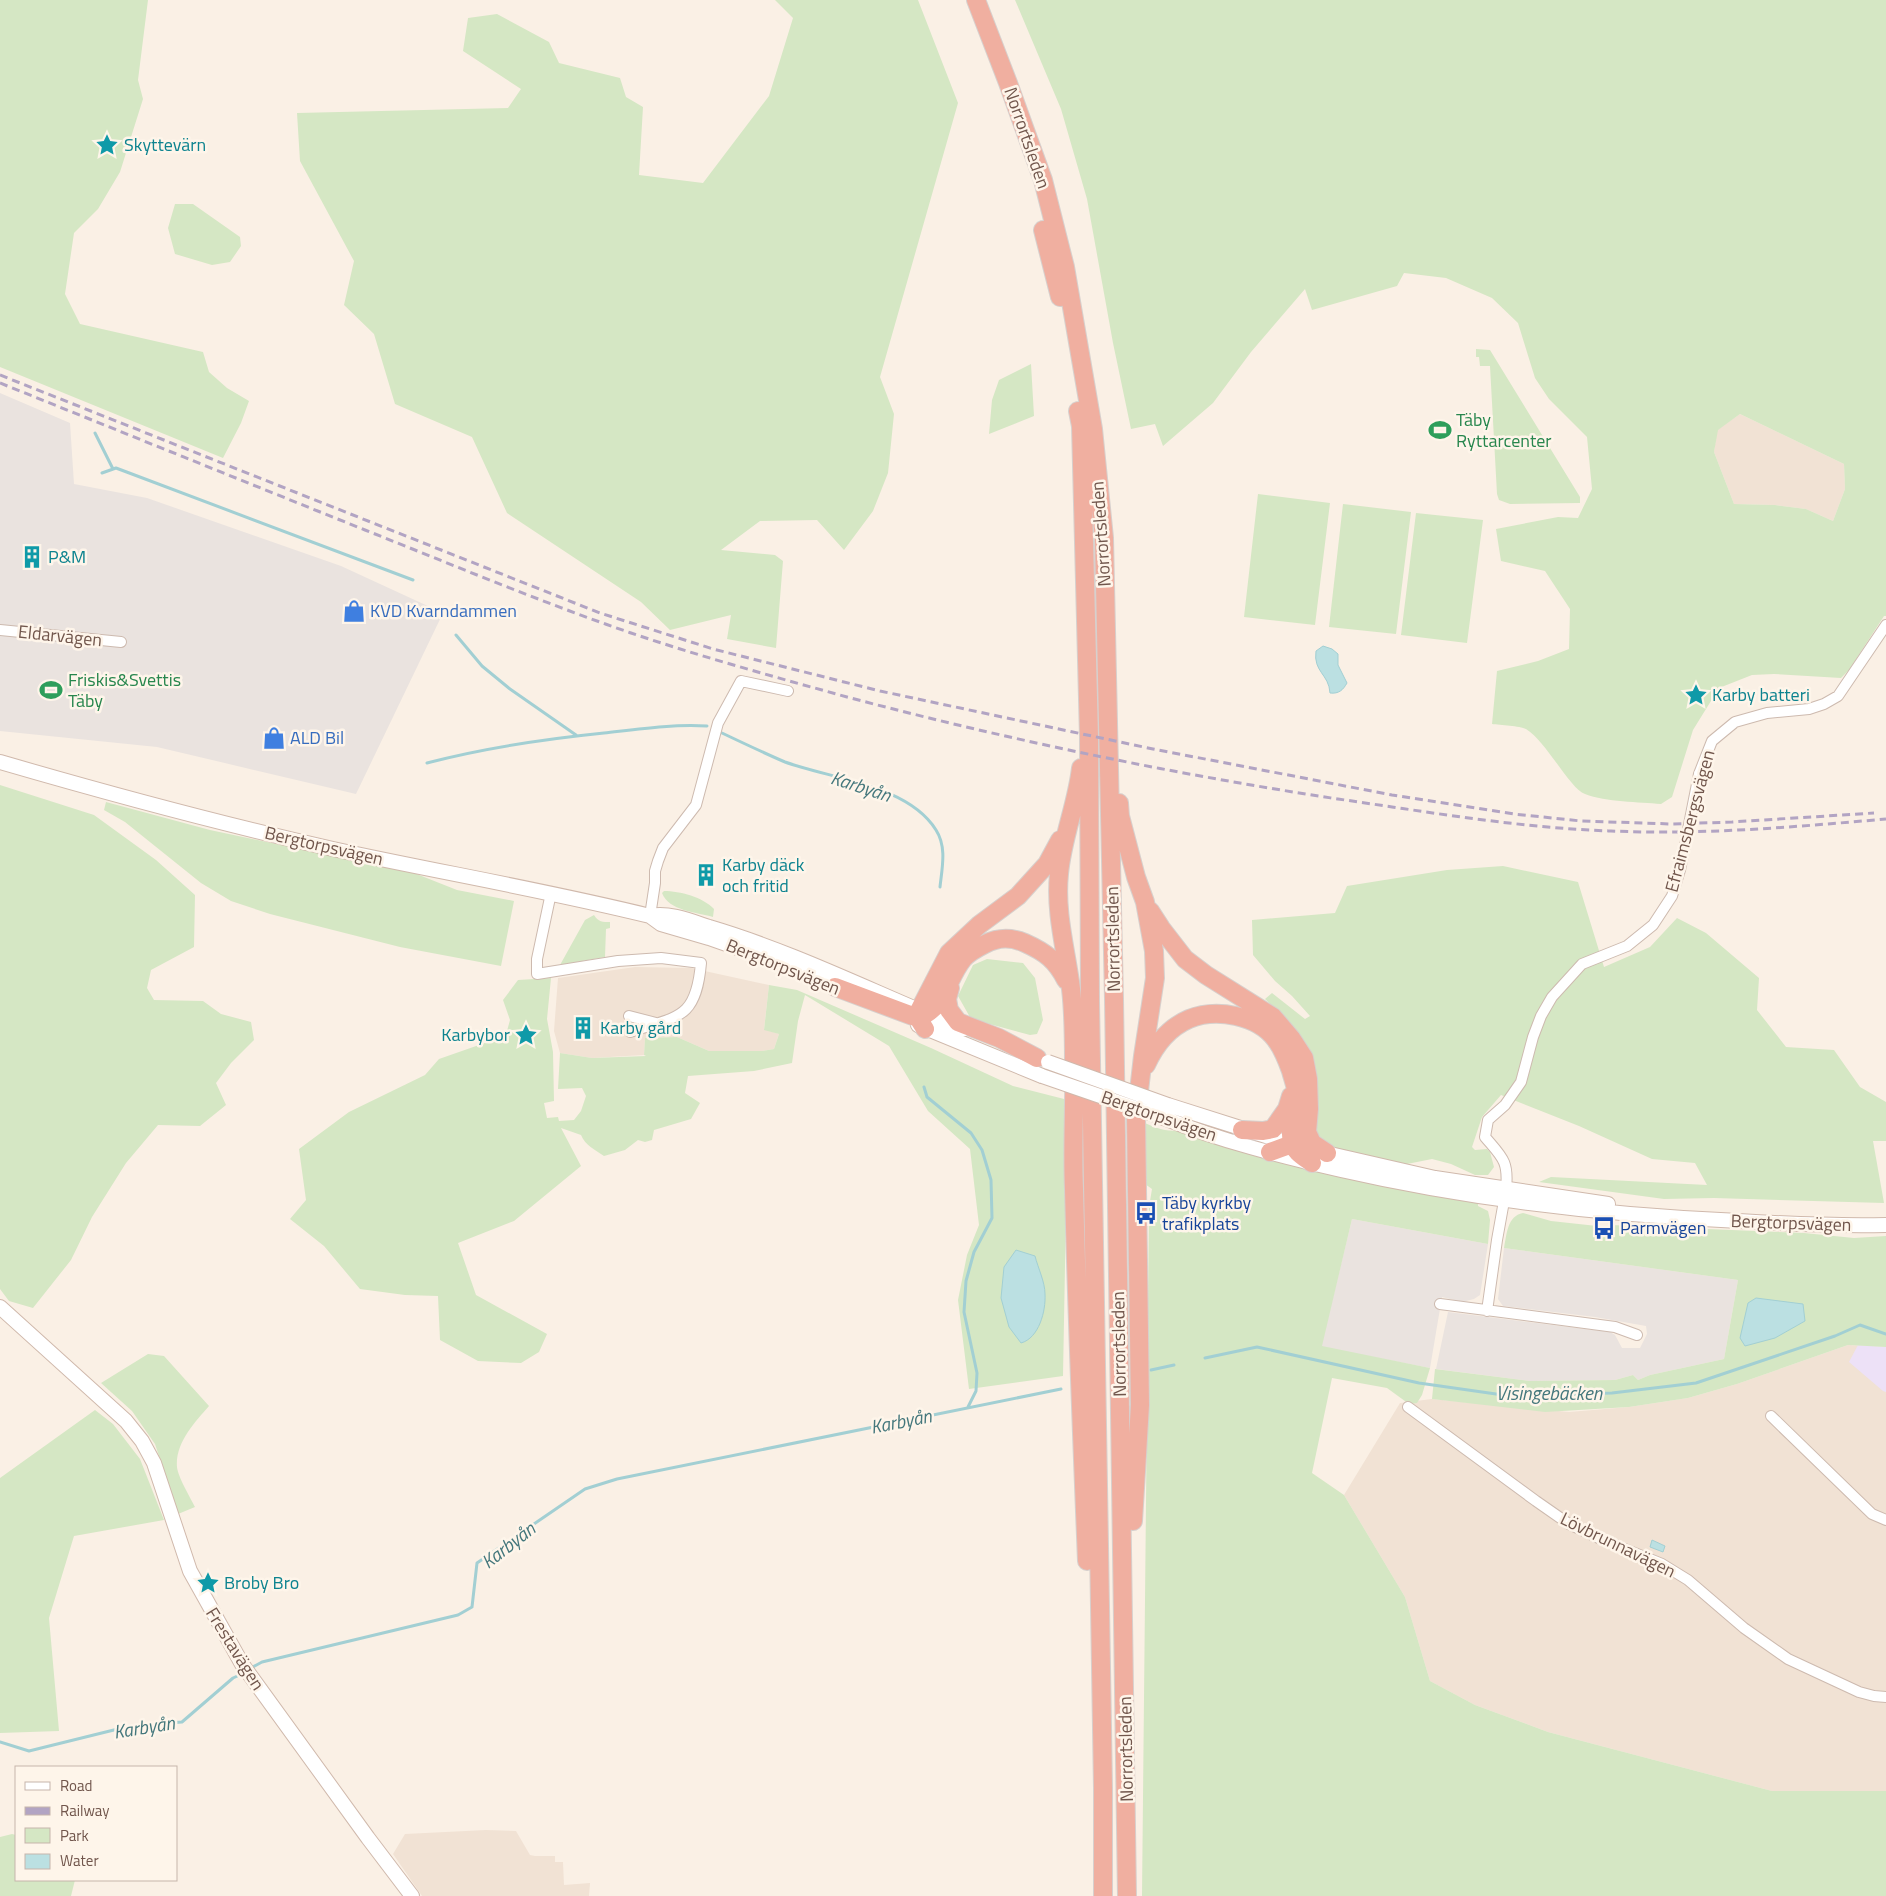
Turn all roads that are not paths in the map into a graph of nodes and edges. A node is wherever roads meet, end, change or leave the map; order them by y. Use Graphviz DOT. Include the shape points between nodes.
graph roads {
  1 [pos="965,0"];
  2 [pos="976,0"];
  3 [pos="1104,538"];
  4 [pos="1886,625"];
  5 [pos="0,630"];
  6 [pos="121,642"];
  7 [pos="1086,658"];
  8 [pos="788,691"];
  9 [pos="0,762"];
  10 [pos="1067,826"];
  11 [pos="551,893"];
  12 [pos="1145,902"];
  13 [pos="650,916"];
  14 [pos="954,973"];
  15 [pos="835,987"];
  16 [pos="1071,989"];
  17 [pos="629,1016"];
  18 [pos="922,1018"];
  19 [pos="657,1023"];
  20 [pos="630,1032"];
  21 [pos="1043,1060"];
  22 [pos="1292,1075"];
  23 [pos="1140,1082"];
  24 [pos="1309,1108"];
  25 [pos="1166,1111"];
  26 [pos="1242,1130"];
  27 [pos="1292,1144"];
  28 [pos="1270,1152"];
  29 [pos="1320,1158"];
  30 [pos="1505,1195"];
  31 [pos="1886,1225"];
  32 [pos="1440,1304"];
  33 [pos="0,1307"];
  34 [pos="1487,1311"];
  35 [pos="1637,1335"];
  36 [pos="1408,1407"];
  37 [pos="1771,1416"];
  38 [pos="1886,1520"];
  39 [pos="1886,1697"];
  40 [pos="1126,1785"];
  41 [pos="1103,1788"];
  42 [pos="412,1896"];
  43 [pos="1103,1896"];
  44 [pos="1127,1896"];
  1 -- 7 [label="highway, Norrortsleden" via="979,30 1035,194 1063,312 1081,426"];
  2 -- 3 [label="highway, Norrortsleden" via="1043,180 1066,267 1093,429"];
  3 -- 12 [label="highway" via="1110,598 1120,816"];
  3 -- 40 [label="highway, Norrortsleden"];
  4 -- 30 [label="street, Efraimsbergsvägen, bridge" via="1838,696 1809,709 1767,713 1735,722 1712,741 1699,774 1672,896 1653,925 1627,946 1582,964 1552,997 1541,1016 1521,1082 1505,1105 1488,1120 1485,1137 1506,1162"];
  5 -- 6 [label="street, Eldarvägen"];
  7 -- 10 [label="highway" via="1081,770"];
  7 -- 41 [label="highway, Norrortsleden"];
  8 -- 13 [label="street" via="741,681 718,723 696,805 663,848 655,872"];
  9 -- 11 [label="main road, Bergtorpsvägen" via="178,812"];
  10 -- 16 [label="highway" via="1058,896"];
  10 -- 18 [label="highway" via="1047,864 1018,896 949,953"];
  11 -- 13 [label="main road, Bergtorpsvägen"];
  11 -- 19 [label="street" via="537,959 537,974 626,960 661,958 701,963 699,984 688,1009 679,1016"];
  12 -- 23 [label="highway" via="1154,951 1155,978"];
  12 -- 24 [label="highway" via="1186,960 1273,1018 1291,1038 1304,1058"];
  13 -- 15 [label="main road, Bergtorpsvägen" via="660,924 784,964"];
  13 -- 18 [label="main road, Bergtorpsvägen" via="660,914 688,921 788,954"];
  14 -- 16 [label="highway" via="975,948 992,940 1012,938 1043,951 1060,967"];
  14 -- 18 [label="highway" via="937,1007"];
  14 -- 21 [label="highway" via="947,999 949,1010 958,1022"];
  15 -- 18 [label="highway"];
  16 -- 41 [label="highway" via="1080,1380 1094,1707"];
  17 -- 19 [label="street"];
  18 -- 21 [label="main road, Bergtorpsvägen"];
  18 -- 25 [label="main road, Bergtorpsvägen, bridge" via="1042,1076"];
  19 -- 20 [label="street"];
  21 -- 25 [label="main road, Bergtorpsvägen, bridge"];
  22 -- 23 [label="highway" via="1275,1038 1256,1022 1226,1013 1196,1016 1180,1023 1160,1040"];
  22 -- 26 [label="highway" via="1293,1091 1287,1109 1273,1129"];
  22 -- 27 [label="highway" via="1297,1095 1290,1134"];
  23 -- 40 [label="highway" via="1136,1169 1140,1405 1132,1536 1133,1708"];
  24 -- 27 [label="highway" via="1302,1132"];
  24 -- 29 [label="highway" via="1307,1132"];
  25 -- 26 [label="main road, Bergtorpsvägen"];
  25 -- 28 [label="main road, Bergtorpsvägen" via="1196,1131"];
  26 -- 27 [label="main road, Bergtorpsvägen"];
  27 -- 28 [label="highway"];
  27 -- 29 [label="highway" via="1298,1153"];
  28 -- 29 [label="main road, Bergtorpsvägen"];
  29 -- 30 [label="main road, Bergtorpsvägen" via="1435,1178"];
  30 -- 31 [label="main road, Bergtorpsvägen" via="1644,1209 1695,1219 1838,1226"];
  30 -- 34 [label="street"];
  32 -- 34 [label="street"];
  33 -- 42 [label="main road, Frestavägen" via="126,1421 142,1441 154,1463 190,1571 242,1664"];
  34 -- 35 [label="street" via="1615,1327"];
  36 -- 39 [label="street, Lövbrunnavägen" via="1569,1524 1662,1564 1688,1580 1744,1628 1788,1659 1859,1692"];
  37 -- 38 [label="street" via="1872,1514"];
  40 -- 44 [label="highway, Norrortsleden"];
  41 -- 43 [label="highway, Norrortsleden"];
}
